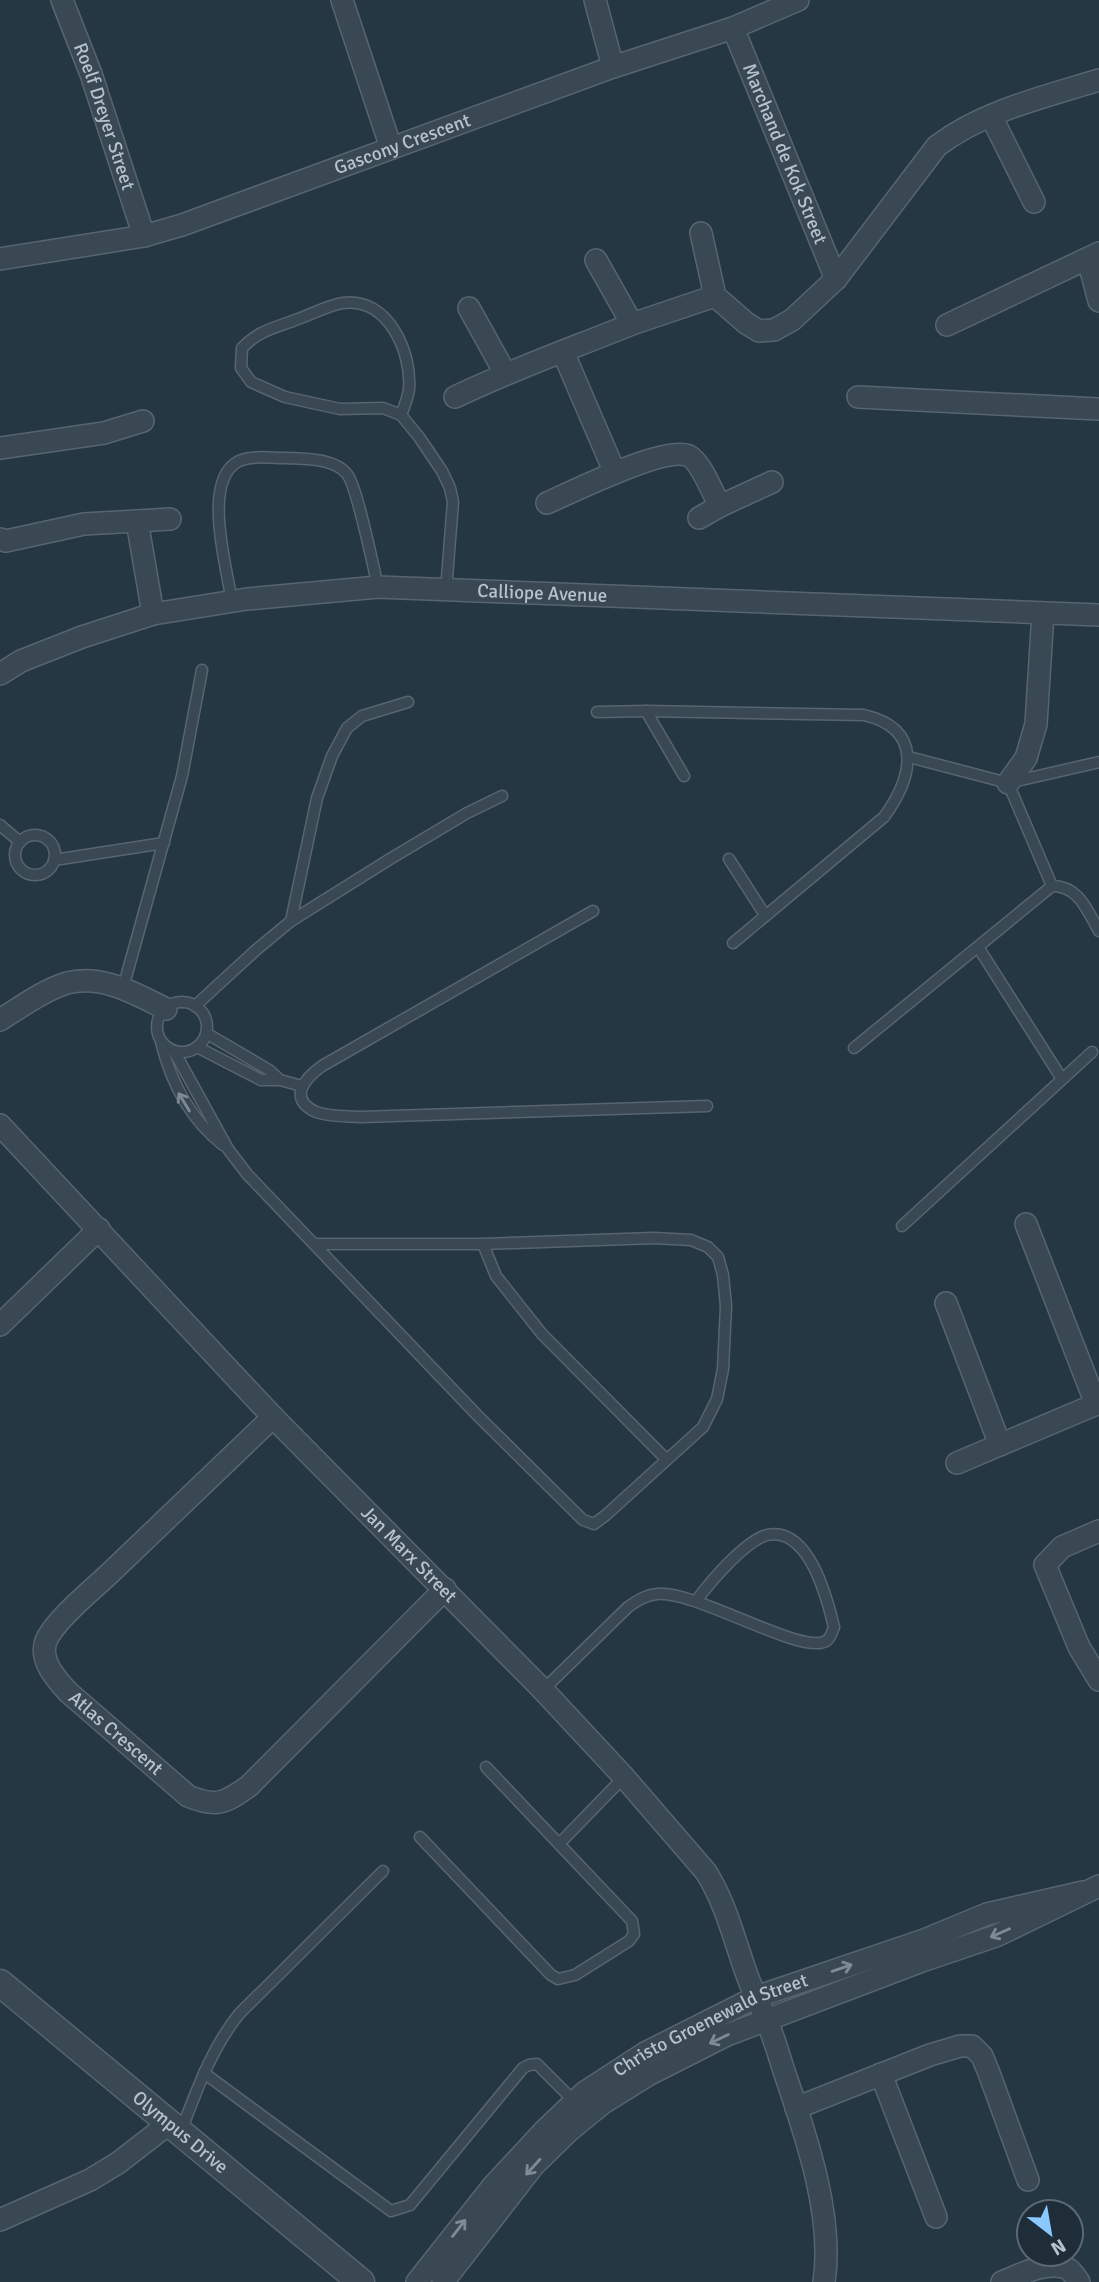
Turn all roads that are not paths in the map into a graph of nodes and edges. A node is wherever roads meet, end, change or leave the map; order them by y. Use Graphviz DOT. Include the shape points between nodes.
graph roads {
  1 [pos="62,0"];
  2 [pos="342,0"];
  3 [pos="596,0"];
  4 [pos="798,0"];
  5 [pos="733,28"];
  6 [pos="613,67"];
  7 [pos="1099,80"];
  8 [pos="991,116"];
  9 [pos="391,148"];
  10 [pos="1034,202"];
  11 [pos="701,233"];
  12 [pos="144,236"];
  13 [pos="1094,256"];
  14 [pos="0,259"];
  15 [pos="596,260"];
  16 [pos="836,279"];
  17 [pos="715,296"];
  18 [pos="1099,300"];
  19 [pos="469,308"];
  20 [pos="632,324"];
  21 [pos="947,325"];
  22 [pos="563,352"];
  23 [pos="505,373"];
  24 [pos="455,397"];
  25 [pos="858,397"];
  26 [pos="1099,409"];
  27 [pos="401,415"];
  28 [pos="143,421"];
  29 [pos="0,448"];
  30 [pos="615,473"];
  31 [pos="772,482"];
  32 [pos="547,503"];
  33 [pos="720,506"];
  34 [pos="698,518"];
  35 [pos="170,519"];
  36 [pos="137,521"];
  37 [pos="0,540"];
  38 [pos="378,587"];
  39 [pos="446,591"];
  40 [pos="232,602"];
  41 [pos="1043,613"];
  42 [pos="153,614"];
  43 [pos="1099,615"];
  44 [pos="202,670"];
  45 [pos="0,674"];
  46 [pos="408,702"];
  47 [pos="646,711"];
  48 [pos="597,712"];
  49 [pos="909,757"];
  50 [pos="1099,762"];
  51 [pos="684,776"];
  52 [pos="1008,783"];
  53 [pos="502,796"];
  54 [pos="0,825"];
  55 [pos="20,842"];
  56 [pos="164,843"];
  57 [pos="729,859"];
  58 [pos="54,860"];
  59 [pos="1052,887"];
  60 [pos="593,911"];
  61 [pos="765,915"];
  62 [pos="291,921"];
  63 [pos="1099,931"];
  64 [pos="733,943"];
  65 [pos="978,947"];
  66 [pos="123,988"];
  67 [pos="195,1006"];
  68 [pos="166,1009"];
  69 [pos="0,1020"];
  70 [pos="206,1033"];
  71 [pos="162,1042"];
  72 [pos="197,1047"];
  73 [pos="854,1048"];
  74 [pos="174,1051"];
  75 [pos="1092,1052"];
  76 [pos="1062,1079"];
  77 [pos="280,1080"];
  78 [pos="302,1086"];
  79 [pos="707,1106"];
  80 [pos="0,1125"];
  81 [pos="228,1149"];
  82 [pos="1026,1224"];
  83 [pos="902,1226"];
  84 [pos="99,1229"];
  85 [pos="316,1244"];
  86 [pos="483,1244"];
  87 [pos="946,1303"];
  88 [pos="0,1325"];
  89 [pos="1098,1403"];
  90 [pos="274,1417"];
  91 [pos="1000,1445"];
  92 [pos="666,1460"];
  93 [pos="957,1463"];
  94 [pos="1099,1531"];
  95 [pos="445,1589"];
  96 [pos="696,1601"];
  97 [pos="1092,1654"];
  98 [pos="1099,1680"];
  99 [pos="543,1690"];
  100 [pos="486,1767"];
  101 [pos="624,1777"];
  102 [pos="420,1838"];
  103 [pos="559,1844"];
  104 [pos="383,1871"];
  105 [pos="1091,1889"];
  106 [pos="0,1983"];
  107 [pos="756,1997"];
  108 [pos="766,2019"];
  109 [pos="204,2073"];
  110 [pos="881,2074"];
  111 [pos="575,2102"];
  112 [pos="796,2108"];
  113 [pos="176,2127"];
  114 [pos="1028,2180"];
  115 [pos="936,2217"];
  116 [pos="0,2220"];
  117 [pos="361,2282"];
  118 [pos="417,2282"];
  119 [pos="443,2282"];
  120 [pos="824,2282"];
  121 [pos="1002,2282"];
  122 [pos="1079,2282"];
  1 -- 12 [label="street, Roelf Dreyer Street" via="92,74"];
  2 -- 9 [label="street"];
  3 -- 6 [label="street"];
  4 -- 5 [label="street, Gascony Crescent"];
  5 -- 6 [label="street, Gascony Crescent"];
  5 -- 16 [label="street, Marchand de Kok Street"];
  6 -- 9 [label="street, Gascony Crescent"];
  7 -- 8 [label="street"];
  8 -- 10 [label="street"];
  8 -- 16 [label="street" via="937,146"];
  9 -- 12 [label="street, Gascony Crescent"];
  11 -- 17 [label="street"];
  12 -- 14 [label="street, Gascony Crescent"];
  13 -- 18 [label="street"];
  13 -- 21 [label="street"];
  15 -- 20 [label="street"];
  16 -- 17 [label="street" via="792,320 774,330 759,331"];
  17 -- 20 [label="street"];
  19 -- 23 [label="street"];
  20 -- 22 [label="street"];
  22 -- 23 [label="street"];
  22 -- 30 [label="street"];
  23 -- 24 [label="street"];
  25 -- 26 [label="street"];
  27 -- 27 [label="lane" via="383,408 340,409 285,397 251,382 240,368 242,348 254,335 344,303 369,305 385,316 397,335 409,370 409,392"];
  27 -- 39 [label="lane" via="450,488 453,502"];
  28 -- 29 [label="street" via="104,433"];
  30 -- 32 [label="street"];
  30 -- 33 [label="street" via="684,455 696,461"];
  31 -- 33 [label="street"];
  33 -- 34 [label="street"];
  35 -- 36 [label="street"];
  36 -- 37 [label="street" via="84,524"];
  36 -- 42 [label="street"];
  38 -- 39 [label="street, Calliope Avenue"];
  38 -- 40 [label="street, Calliope Avenue"];
  38 -- 40 [label="lane" via="347,474 338,466 310,459 258,458 242,460 225,472 219,496 218,517"];
  39 -- 41 [label="street, Calliope Avenue"];
  40 -- 42 [label="street, Calliope Avenue"];
  41 -- 43 [label="street, Calliope Avenue"];
  41 -- 52 [label="street" via="1036,724 1026,758"];
  42 -- 45 [label="street, Calliope Avenue" via="82,637"];
  44 -- 56 [label="lane"];
  46 -- 62 [label="lane" via="362,716 346,728 317,798"];
  47 -- 48 [label="lane"];
  47 -- 49 [label="lane" via="864,715 896,730"];
  47 -- 51 [label="lane"];
  49 -- 52 [label="lane"];
  49 -- 61 [label="lane" via="903,784 884,817"];
  50 -- 52 [label="lane"];
  52 -- 59 [label="lane"];
  53 -- 62 [label="lane"];
  54 -- 55 [label="lane"];
  55 -- 58 [label="lane" via="31,835 44,837 53,847"];
  55 -- 58 [label="lane" via="15,860 28,874 47,871"];
  56 -- 58 [label="lane"];
  56 -- 66 [label="lane"];
  57 -- 61 [label="lane"];
  59 -- 63 [label="lane" via="1064,886 1074,892"];
  59 -- 65 [label="lane"];
  60 -- 78 [label="lane" via="342,1053"];
  61 -- 64 [label="lane"];
  62 -- 67 [label="lane"];
  65 -- 73 [label="lane"];
  65 -- 76 [label="lane"];
  66 -- 68 [label="street"];
  66 -- 69 [label="street" via="68,983"];
  67 -- 68 [label="lane" via="180,1003"];
  67 -- 70 [label="lane" via="205,1018"];
  68 -- 71 [label="lane" via="158,1021"];
  70 -- 72 [label="lane"];
  70 -- 77 [label="lane"];
  71 -- 74 [label="lane"];
  81 -- 71 [label="lane, one-way" via="185,1104 173,1083"];
  72 -- 74 [label="lane"];
  72 -- 77 [label="lane" via="261,1080"];
  74 -- 81 [label="lane"];
  75 -- 76 [label="lane"];
  76 -- 83 [label="lane"];
  77 -- 78 [label="lane"];
  78 -- 79 [label="lane" via="304,1104 332,1116"];
  80 -- 84 [label="street, Jan Marx Street"];
  81 -- 85 [label="lane"];
  82 -- 89 [label="street"];
  84 -- 88 [label="street"];
  84 -- 90 [label="street, Jan Marx Street"];
  85 -- 86 [label="lane"];
  85 -- 92 [label="lane" via="583,1520 590,1524 598,1521"];
  86 -- 92 [label="lane" via="496,1276 542,1334"];
  86 -- 92 [label="lane" via="691,1240 718,1257 726,1306 717,1399 703,1427"];
  87 -- 91 [label="street"];
  89 -- 91 [label="street"];
  90 -- 95 [label="street, Jan Marx Street"];
  90 -- 95 [label="street, Atlas Crescent" via="53,1630 44,1652 56,1680 188,1796 206,1804 220,1802 249,1786"];
  91 -- 93 [label="street"];
  94 -- 97 [label="street" via="1062,1547 1045,1565"];
  95 -- 99 [label="street, Jan Marx Street"];
  96 -- 96 [label="lane" via="801,1640 826,1641 834,1627 808,1556 791,1539 779,1535 767,1535 753,1543"];
  96 -- 99 [label="lane" via="673,1594 642,1597"];
  97 -- 98 [label="street"];
  99 -- 101 [label="street, Jan Marx Street"];
  100 -- 103 [label="lane"];
  101 -- 103 [label="lane"];
  101 -- 107 [label="street, Jan Marx Street" via="706,1871 731,1923"];
  102 -- 103 [label="lane" via="558,1979 575,1975 634,1934 632,1921"];
  104 -- 109 [label="lane" via="239,2014 220,2039"];
  107 -- 105 [label="street, Christo Groenewald Street, one-way" via="987,1914"];
  105 -- 108 [label="street, Christo Groenewald Street, one-way" via="996,1936"];
  106 -- 113 [label="street, Olympus Drive"];
  107 -- 108 [label="street, Jan Marx Street"];
  107 -- 111 [label="street, Christo Groenewald Street" via="645,2053"];
  108 -- 112 [label="street, Jan Marx Street"];
  108 -- 119 [label="street, Christo Groenewald Street, one-way" via="648,2075 586,2116 534,2165"];
  109 -- 111 [label="lane" via="391,2211 410,2205 523,2068 537,2064"];
  109 -- 113 [label="lane"];
  110 -- 112 [label="street"];
  110 -- 114 [label="street" via="960,2046 972,2046 982,2056"];
  110 -- 115 [label="street"];
  118 -- 111 [label="street, Christo Groenewald Street, one-way" via="492,2186"];
  112 -- 120 [label="street, Jan Marx Street" via="823,2221"];
  113 -- 116 [label="street" via="90,2180"];
  113 -- 117 [label="street, Olympus Drive"];
  121 -- 122 [label="street" via="1047,2267 1064,2267"];
}
